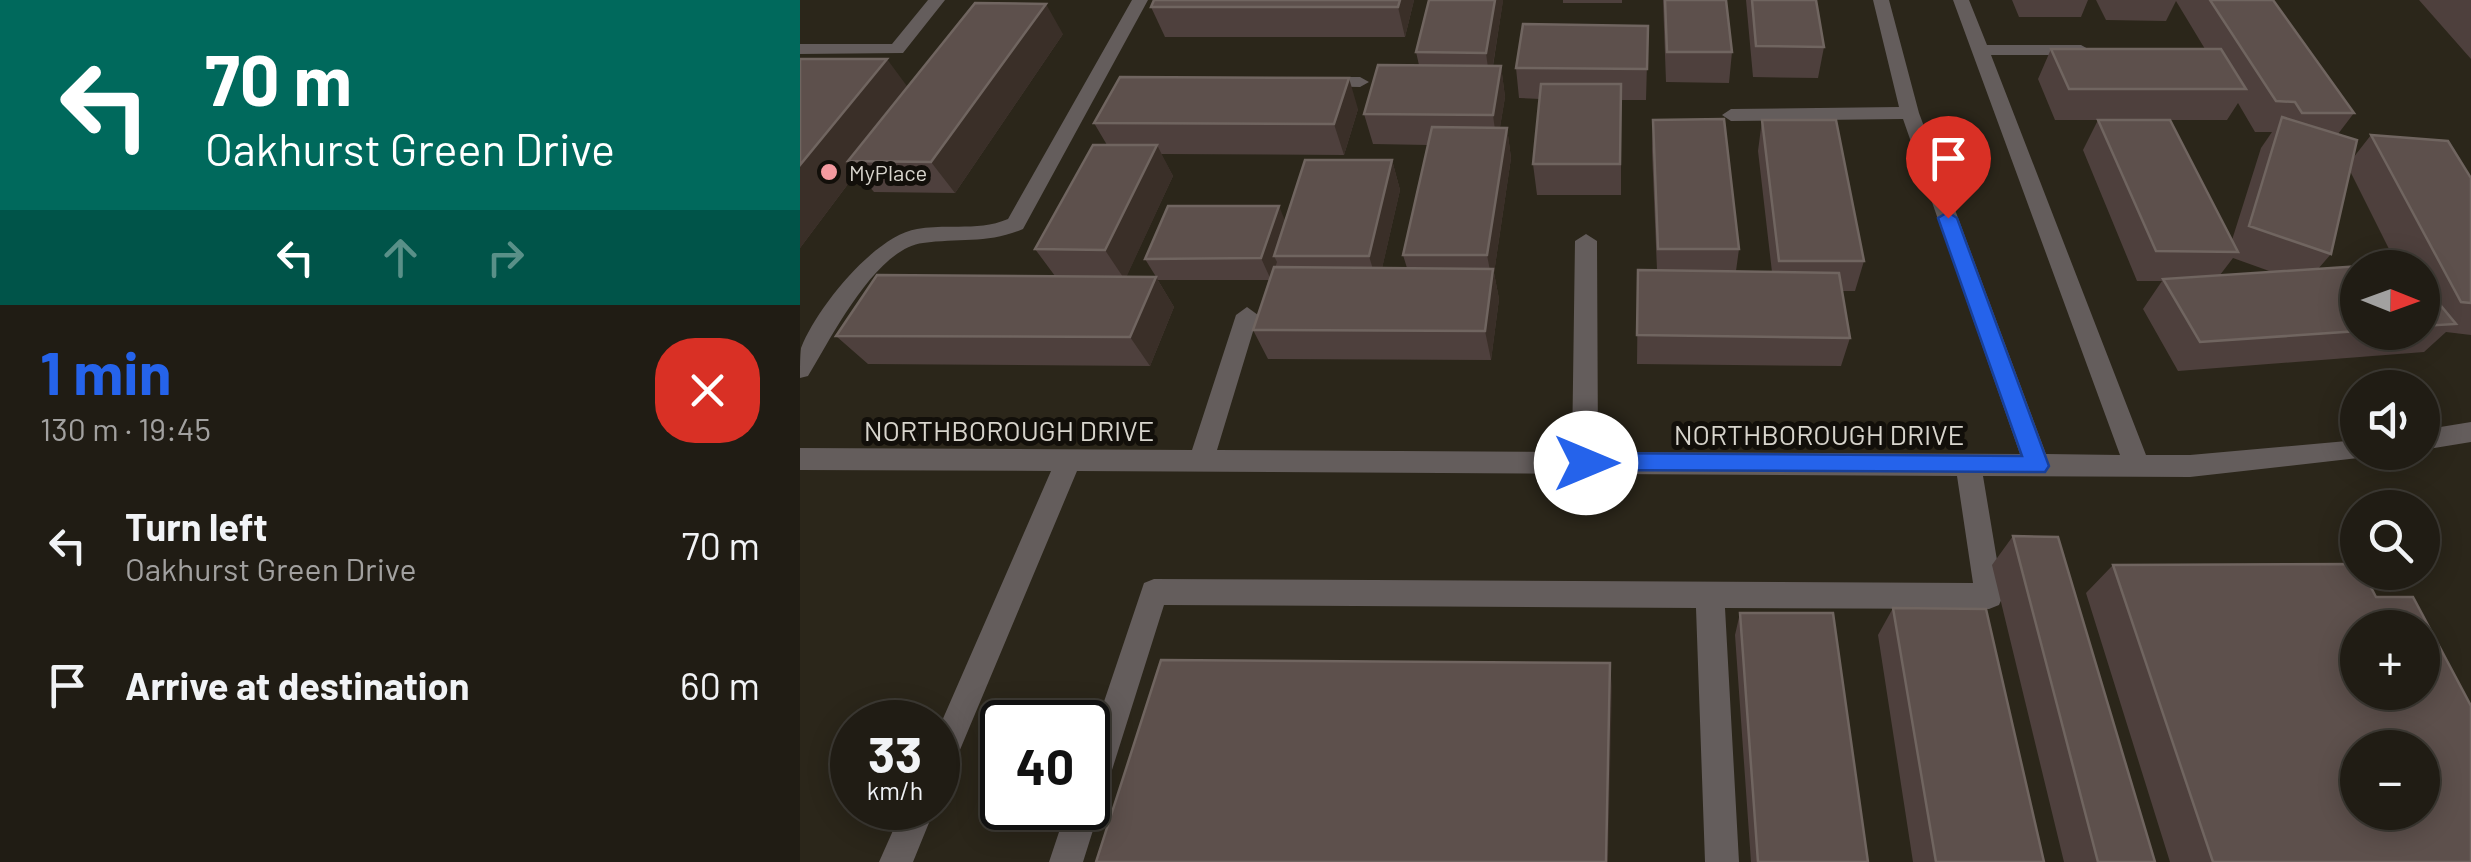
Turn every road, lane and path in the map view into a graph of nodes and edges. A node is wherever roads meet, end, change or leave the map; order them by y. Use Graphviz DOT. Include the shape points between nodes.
graph roads {
  1 [pos="937,0"];
  2 [pos="1140,0"];
  3 [pos="1881,0"];
  4 [pos="1962,0"];
  5 [pos="800,49"];
  6 [pos="1980,50"];
  7 [pos="2106,50"];
  8 [pos="1304,82"];
  9 [pos="1360,82"];
  10 [pos="1910,112"];
  11 [pos="1731,115"];
  12 [pos="1586,242"];
  13 [pos="1246,315"];
  14 [pos="800,369"];
  15 [pos="2471,432"];
  16 [pos="2440,437"];
  17 [pos="2340,452"];
  18 [pos="800,459"];
  19 [pos="1068,461"];
  20 [pos="1201,461"];
  21 [pos="1586,463"];
  22 [pos="1968,465"];
  23 [pos="2037,466"];
  24 [pos="2137,466"];
  25 [pos="1710,595"];
  26 [pos="960,714"];
  27 [pos="1110,727"];
  28 [pos="910,830"];
  29 [pos="1077,830"];
  30 [pos="896,862"];
  31 [pos="1066,862"];
  32 [pos="1722,862"];
  1 -- 5 [label="street" via="898,49"];
  2 -- 14 [label="street" via="1105,81 1016,224 994,235 913,236 884,250"];
  3 -- 10 [label="street"];
  4 -- 6 [label="street"];
  6 -- 7 [label="street"];
  6 -- 24 [label="street"];
  8 -- 9 [label="street"];
  10 -- 11 [label="street"];
  10 -- 23 [label="street"];
  12 -- 21 [label="street"];
  13 -- 20 [label="street"];
  15 -- 16 [label="street"];
  17 -- 24 [label="street, NORTHBOROUGH DRIVE"];
  18 -- 19 [label="street, NORTHBOROUGH DRIVE"];
  19 -- 20 [label="street, NORTHBOROUGH DRIVE"];
  19 -- 26 [label="street"];
  20 -- 21 [label="street, NORTHBOROUGH DRIVE"];
  21 -- 22 [label="street, NORTHBOROUGH DRIVE"];
  22 -- 23 [label="street, NORTHBOROUGH DRIVE"];
  22 -- 25 [label="street" via="1989,596"];
  23 -- 24 [label="street, NORTHBOROUGH DRIVE"];
  25 -- 27 [label="street" via="1154,592"];
  25 -- 32 [label="street"];
  28 -- 30 [label="street"];
  29 -- 31 [label="street"];
}
